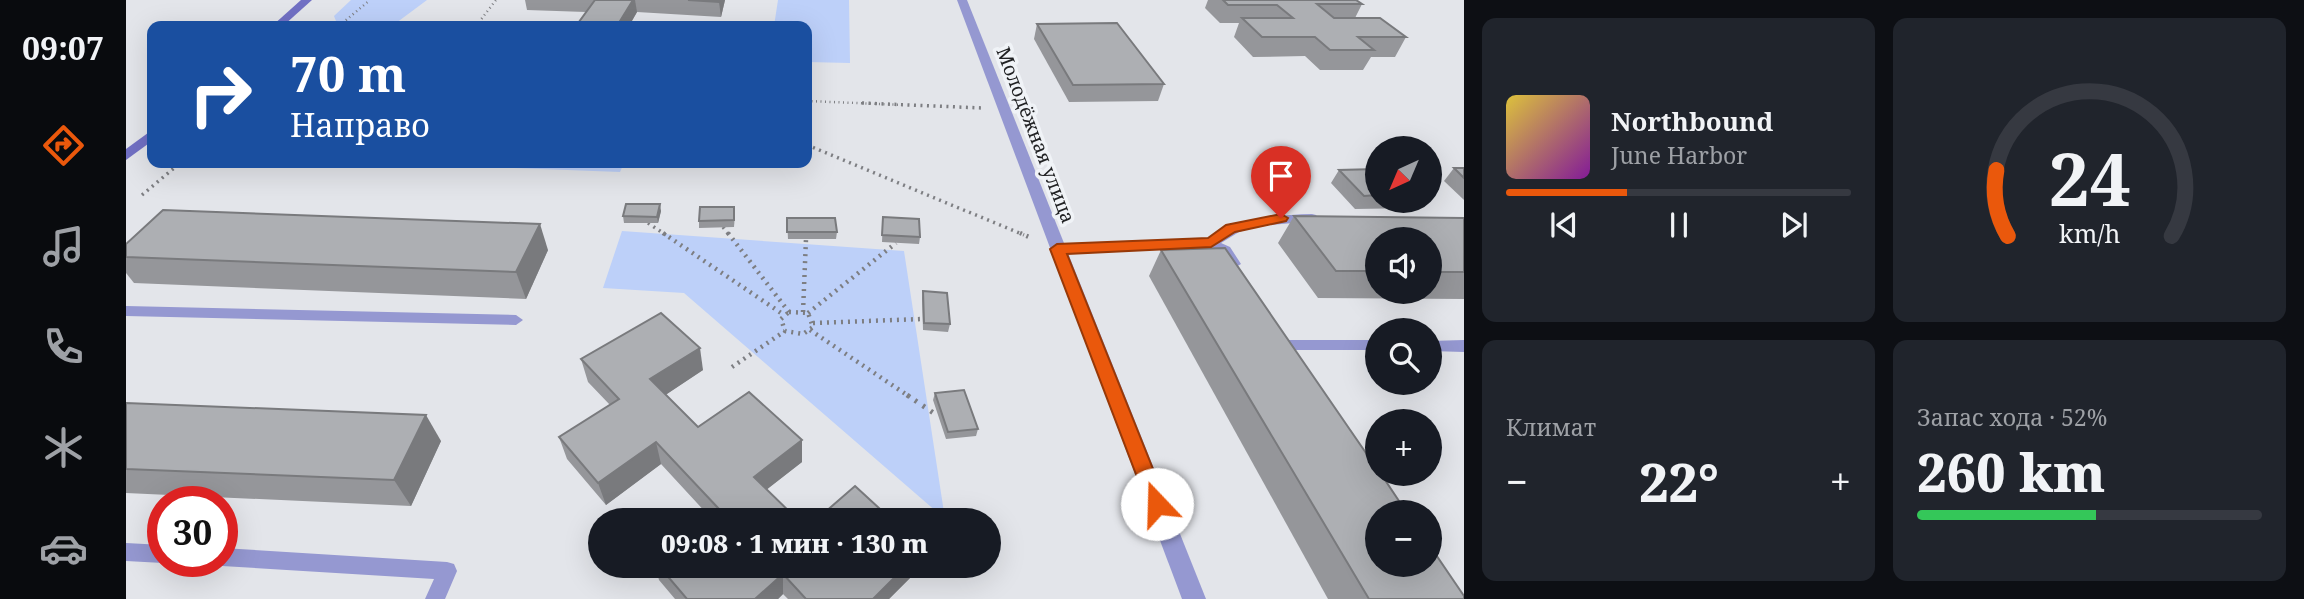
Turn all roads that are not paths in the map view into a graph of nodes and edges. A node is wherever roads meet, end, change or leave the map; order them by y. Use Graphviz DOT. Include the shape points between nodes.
graph roads {
  1 [pos="307,0"];
  2 [pos="962,0"];
  3 [pos="283,21"];
  4 [pos="147,138"];
  5 [pos="126,156"];
  6 [pos="1321,219"];
  7 [pos="1211,243"];
  8 [pos="1057,249"];
  9 [pos="1246,282"];
  10 [pos="126,311"];
  11 [pos="516,320"];
  12 [pos="1365,345"];
  13 [pos="1288,346"];
  14 [pos="1442,346"];
  15 [pos="1464,346"];
  16 [pos="126,552"];
  17 [pos="147,553"];
  18 [pos="238,558"];
  19 [pos="435,599"];
  20 [pos="1194,599"];
  1 -- 3 [label="street"];
  2 -- 8 [label="street, Молодёжная улица"];
  4 -- 5 [label="street"];
  6 -- 7 [label="lane" via="1251,222 1231,228"];
  7 -- 8 [label="lane"];
  7 -- 9 [label="lane" via="1225,250"];
  8 -- 20 [label="street, Молодёжная улица"];
  10 -- 11 [label="lane"];
  12 -- 13 [label="lane"];
  14 -- 15 [label="lane"];
  16 -- 17 [label="lane"];
  18 -- 19 [label="lane" via="447,571"];
}
